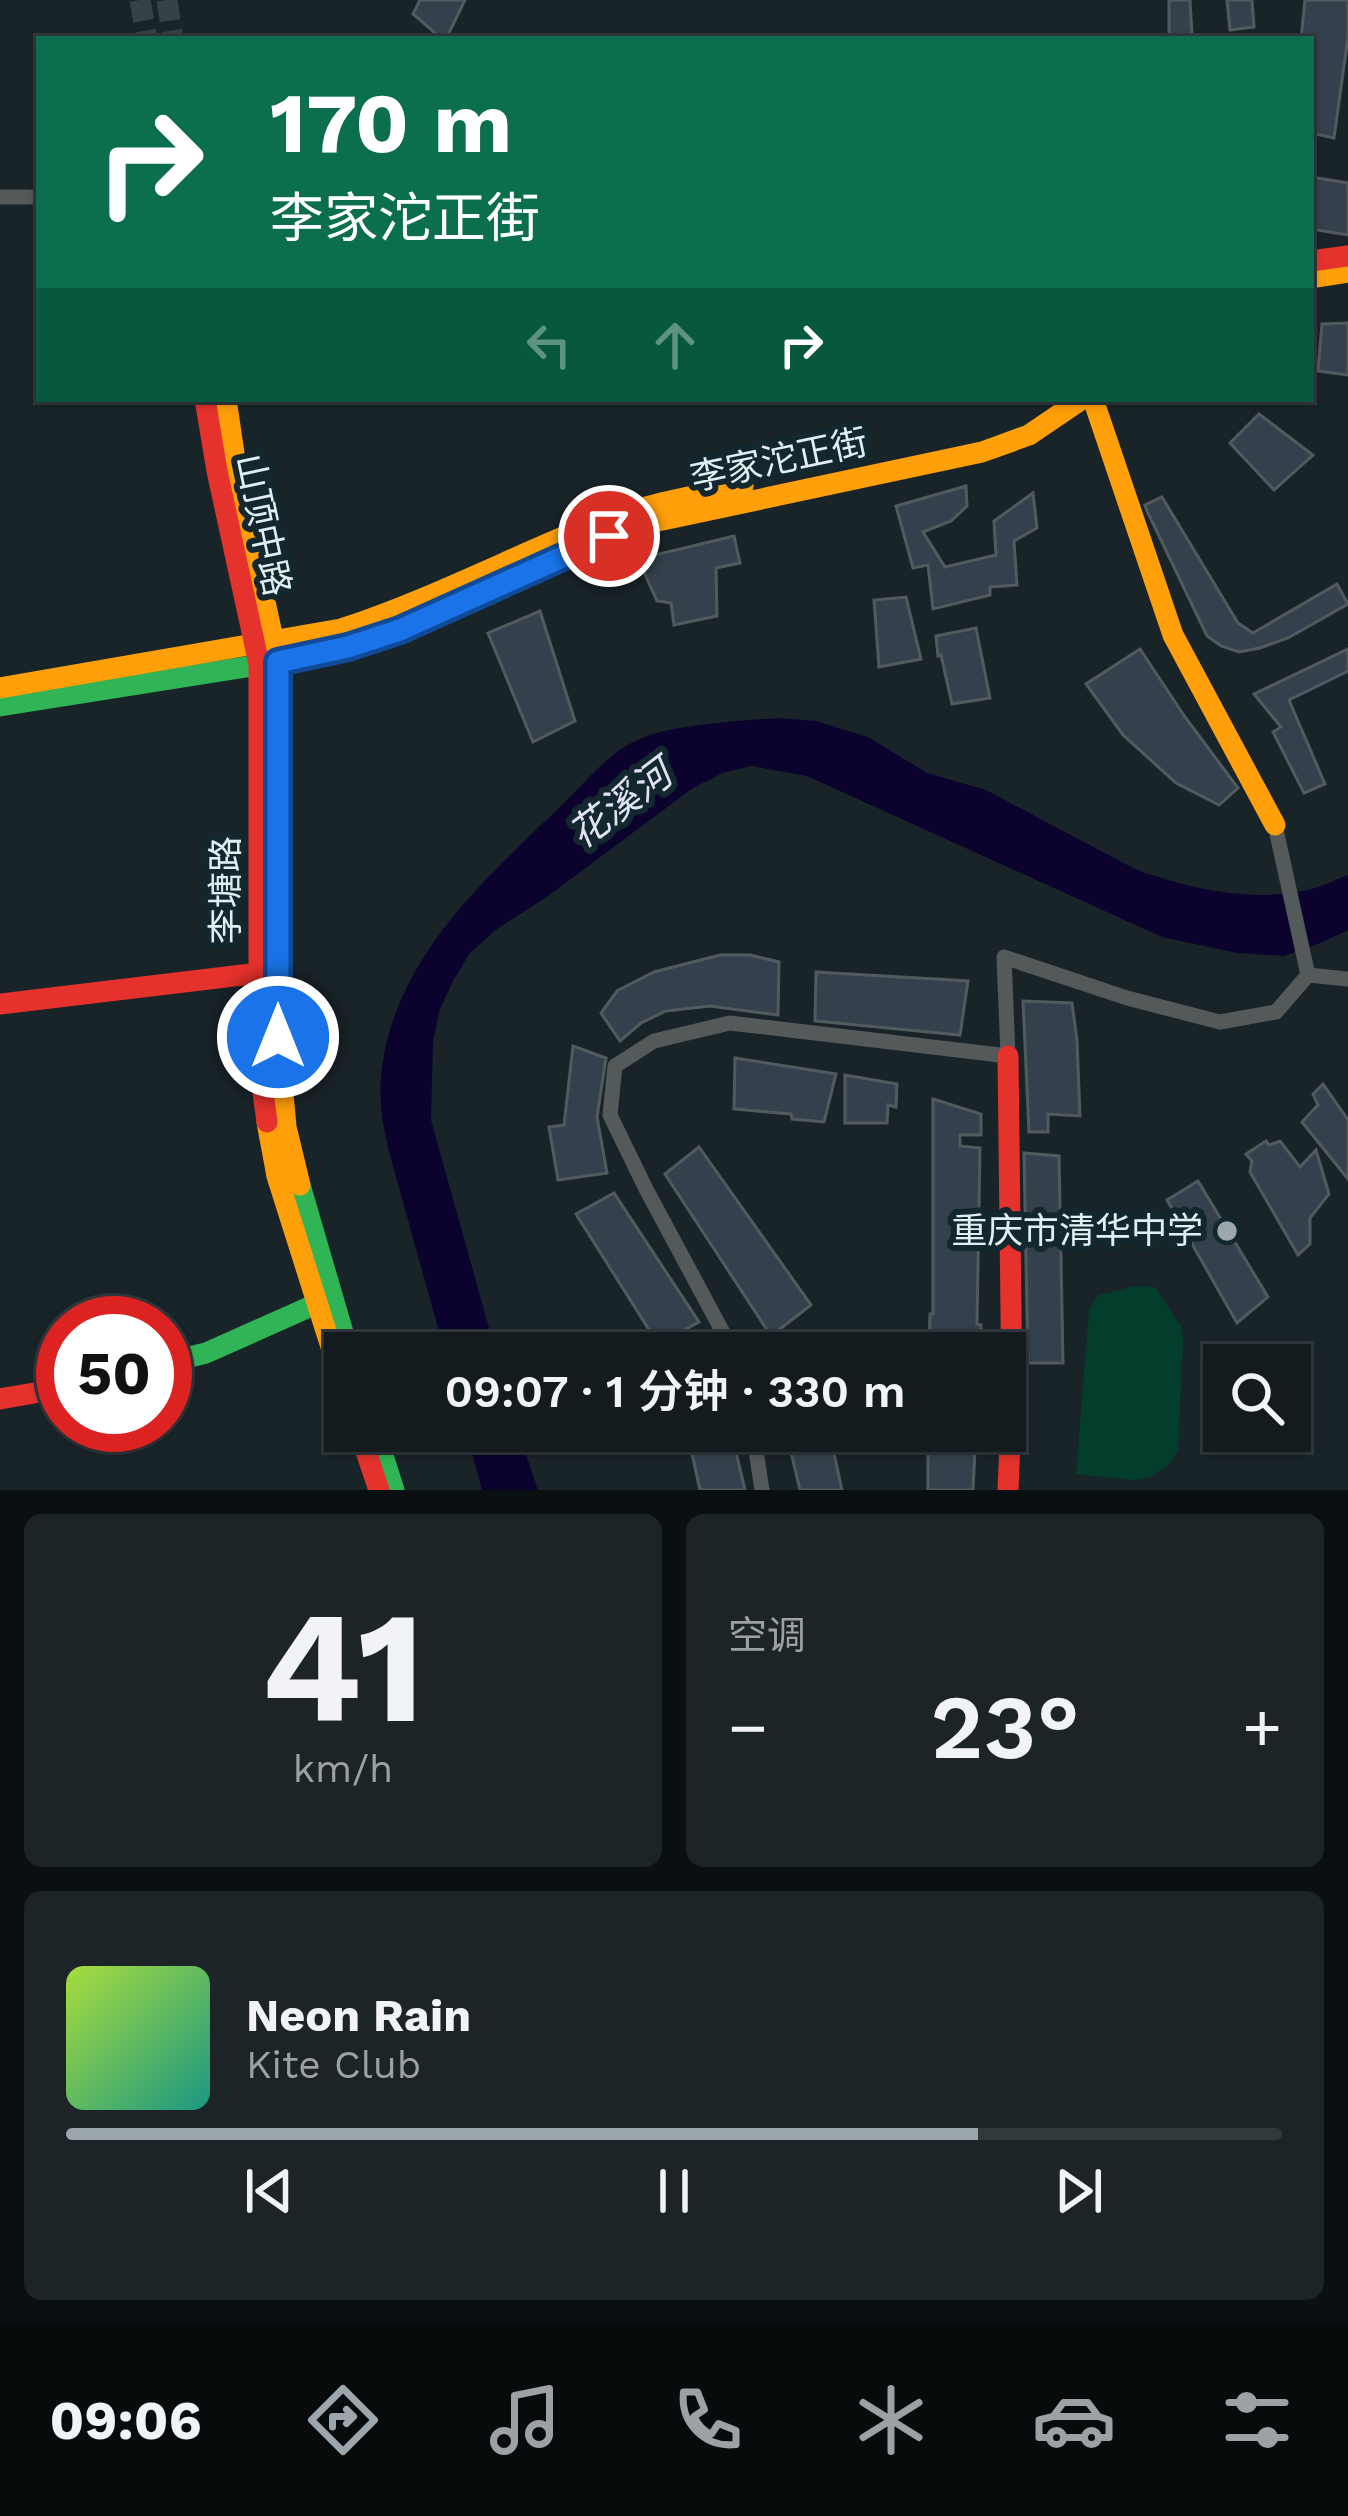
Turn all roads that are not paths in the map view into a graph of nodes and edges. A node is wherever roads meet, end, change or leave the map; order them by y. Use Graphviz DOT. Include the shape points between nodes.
graph roads {
  1 [pos="0,197"];
  2 [pos="36,197"];
  3 [pos="1348,256"];
  4 [pos="1314,261"];
  5 [pos="1348,272"];
  6 [pos="1314,278"];
  7 [pos="206,402"];
  8 [pos="226,402"];
  9 [pos="1054,402"];
  10 [pos="1078,402"];
  11 [pos="1094,402"];
  12 [pos="267,654"];
  13 [pos="0,688"];
  14 [pos="0,706"];
  15 [pos="1276,825"];
  16 [pos="259,973"];
  17 [pos="1308,975"];
  18 [pos="1348,979"];
  19 [pos="0,1004"];
  20 [pos="1008,1056"];
  21 [pos="323,1301"];
  22 [pos="331,1332"];
  23 [pos="339,1332"];
  24 [pos="723,1332"];
  25 [pos="192,1357"];
  26 [pos="36,1393"];
  27 [pos="0,1400"];
  28 [pos="365,1452"];
  29 [pos="382,1452"];
  30 [pos="756,1452"];
  31 [pos="379,1490"];
  32 [pos="394,1490"];
  33 [pos="762,1490"];
  34 [pos="1008,1490"];
  1 -- 2 [label="street"];
  3 -- 4 [label="main road"];
  5 -- 6 [label="main road"];
  7 -- 12 [label="main road, 山顶中路"];
  8 -- 12 [label="main road, 山顶中路"];
  9 -- 12 [label="main road, 李家沱正街" via="1022,425 979,440 630,511 394,612"];
  10 -- 12 [label="main road, 李家沱正街" via="1006,445 639,525 400,630 348,647"];
  11 -- 15 [label="main road" via="1173,635"];
  12 -- 13 [label="main road, 李家沱正街"];
  12 -- 14 [label="main road, 李家沱正街"];
  12 -- 16 [label="main road, 李塘路"];
  12 -- 21 [label="main road, 李塘路" via="281,1087"];
  15 -- 17 [label="street"];
  16 -- 19 [label="main road"];
  16 -- 21 [label="main road, 李塘路" via="268,1131"];
  17 -- 18 [label="street"];
  17 -- 20 [label="street" via="1276,1012 1220,1022 1004,957"];
  20 -- 24 [label="street" via="730,1023 654,1040 615,1066 610,1114"];
  20 -- 34 [label="main road"];
  21 -- 22 [label="main road, 李塘路"];
  21 -- 23 [label="main road, 李塘路"];
  21 -- 25 [label="main road"];
  26 -- 27 [label="main road"];
  28 -- 31 [label="main road"];
  29 -- 32 [label="main road"];
  30 -- 33 [label="street"];
}
